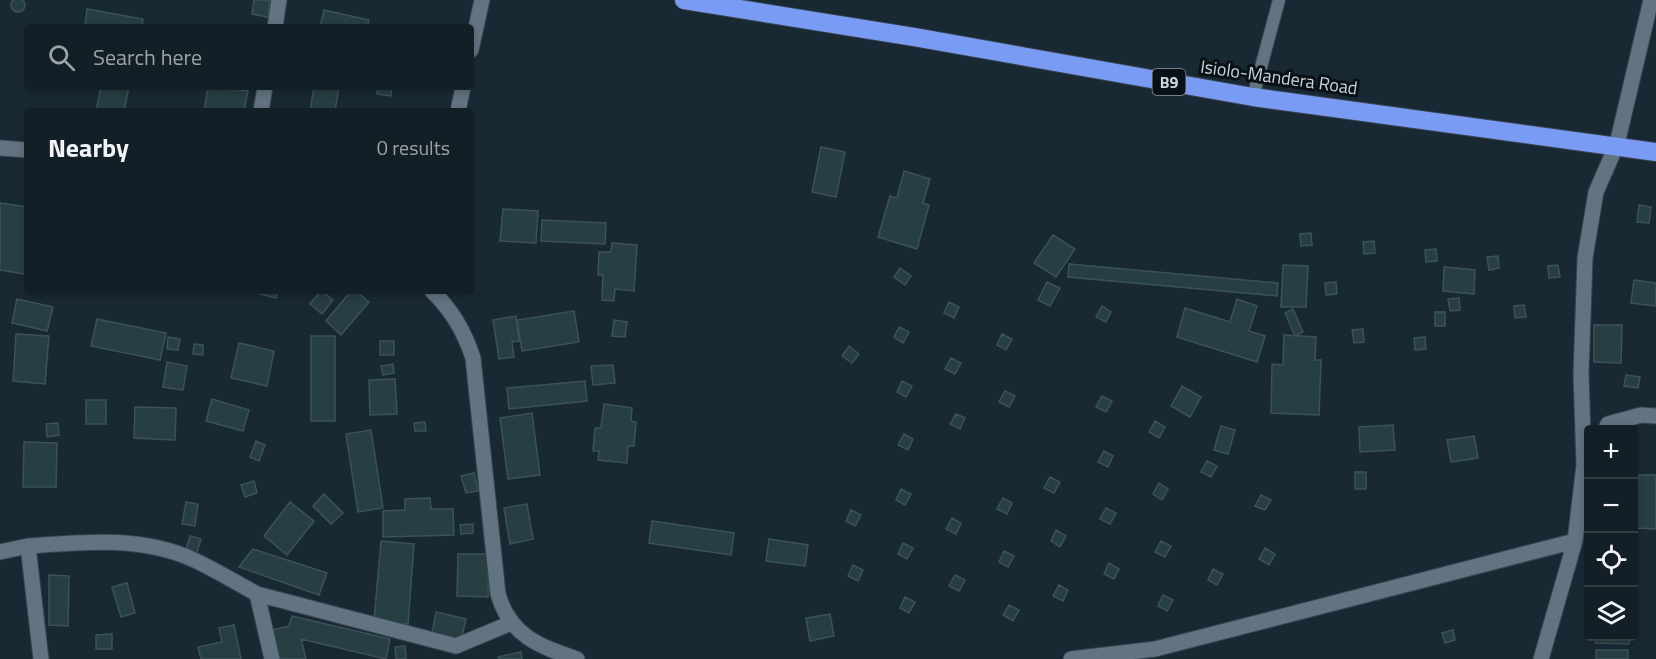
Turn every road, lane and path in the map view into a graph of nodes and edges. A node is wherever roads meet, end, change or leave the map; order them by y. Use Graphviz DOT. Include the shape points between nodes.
graph roads {
  1 [pos="279,0"];
  2 [pos="482,0"];
  3 [pos="684,0"];
  4 [pos="1279,0"];
  5 [pos="1650,0"];
  6 [pos="275,24"];
  7 [pos="474,36"];
  8 [pos="264,90"];
  9 [pos="462,90"];
  10 [pos="1253,97"];
  11 [pos="262,108"];
  12 [pos="459,108"];
  13 [pos="1617,144"];
  14 [pos="0,148"];
  15 [pos="24,150"];
  16 [pos="1656,152"];
  17 [pos="435,294"];
  18 [pos="1656,416"];
  19 [pos="1607,425"];
  20 [pos="1584,427"];
  21 [pos="1584,476"];
  22 [pos="1575,540"];
  23 [pos="28,546"];
  24 [pos="0,552"];
  25 [pos="257,594"];
  26 [pos="511,623"];
  27 [pos="41,659"];
  28 [pos="272,659"];
  29 [pos="577,659"];
  30 [pos="1071,659"];
  31 [pos="1541,659"];
  1 -- 6 [label="street"];
  2 -- 7 [label="street"];
  3 -- 10 [label="highway, Isiolo-Mandera Road / B9" via="914,36"];
  4 -- 10 [label="lane"];
  5 -- 13 [label="street"];
  8 -- 11 [label="street"];
  9 -- 12 [label="street"];
  10 -- 13 [label="highway, Isiolo-Mandera Road / B9"];
  13 -- 16 [label="highway, Isiolo-Mandera Road / B9"];
  13 -- 20 [label="street" via="1596,192 1585,258 1581,374"];
  14 -- 15 [label="street"];
  17 -- 26 [label="street" via="467,338 473,358 498,594"];
  18 -- 19 [label="street" via="1641,415"];
  21 -- 22 [label="street"];
  22 -- 30 [label="street" via="1155,649"];
  22 -- 31 [label="street"];
  23 -- 24 [label="street"];
  23 -- 25 [label="street" via="100,540 146,545 191,559"];
  23 -- 27 [label="street"];
  25 -- 26 [label="street" via="456,646"];
  25 -- 28 [label="street"];
  26 -- 29 [label="street" via="537,645"];
}
